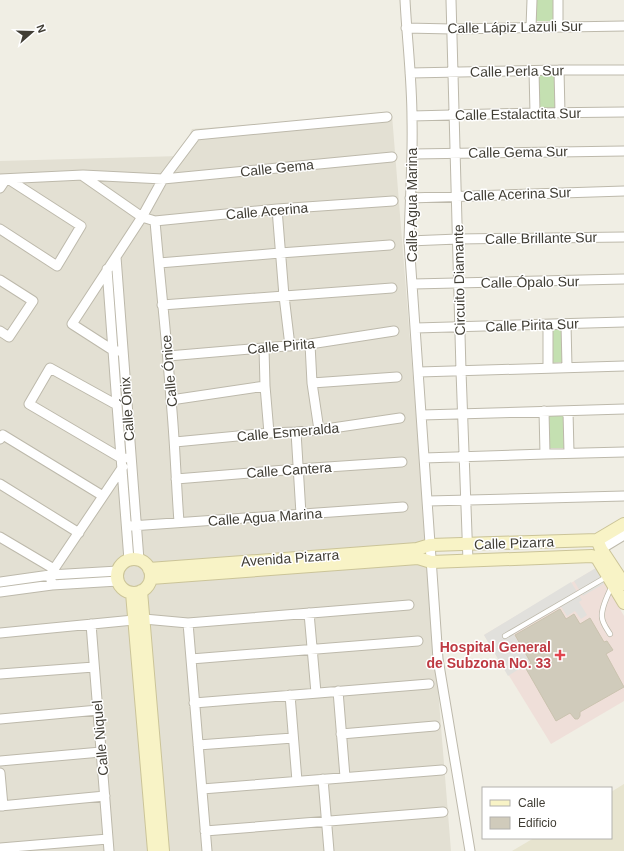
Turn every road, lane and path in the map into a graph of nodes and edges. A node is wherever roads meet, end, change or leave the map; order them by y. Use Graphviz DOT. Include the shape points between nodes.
graph roads {
  1 [pos="405,0"];
  2 [pos="451,0"];
  3 [pos="532,0"];
  4 [pos="558,0"];
  5 [pos="624,26"];
  6 [pos="531,27"];
  7 [pos="558,27"];
  8 [pos="406,28"];
  9 [pos="452,29"];
  10 [pos="559,70"];
  11 [pos="624,70"];
  12 [pos="534,71"];
  13 [pos="410,73"];
  14 [pos="453,73"];
  15 [pos="624,112"];
  16 [pos="535,113"];
  17 [pos="560,113"];
  18 [pos="412,116"];
  19 [pos="454,116"];
  20 [pos="387,117"];
  21 [pos="624,151"];
  22 [pos="455,153"];
  23 [pos="413,154"];
  24 [pos="392,156"];
  25 [pos="83,175"];
  26 [pos="113,177"];
  27 [pos="5,179"];
  28 [pos="163,179"];
  29 [pos="0,188"];
  30 [pos="103,190"];
  31 [pos="624,191"];
  32 [pos="456,196"];
  33 [pos="410,198"];
  34 [pos="393,201"];
  35 [pos="276,209"];
  36 [pos="142,217"];
  37 [pos="155,221"];
  38 [pos="0,230"];
  39 [pos="624,237"];
  40 [pos="458,239"];
  41 [pos="409,241"];
  42 [pos="390,245"];
  43 [pos="280,252"];
  44 [pos="116,257"];
  45 [pos="159,263"];
  46 [pos="107,269"];
  47 [pos="0,280"];
  48 [pos="624,280"];
  49 [pos="413,284"];
  50 [pos="459,284"];
  51 [pos="392,288"];
  52 [pos="284,296"];
  53 [pos="162,305"];
  54 [pos="624,322"];
  55 [pos="566,324"];
  56 [pos="548,325"];
  57 [pos="460,327"];
  58 [pos="416,328"];
  59 [pos="0,331"];
  60 [pos="394,331"];
  61 [pos="310,344"];
  62 [pos="290,346"];
  63 [pos="264,348"];
  64 [pos="118,351"];
  65 [pos="168,356"];
  66 [pos="624,366"];
  67 [pos="548,367"];
  68 [pos="567,367"];
  69 [pos="461,371"];
  70 [pos="419,372"];
  71 [pos="397,377"];
  72 [pos="312,384"];
  73 [pos="265,386"];
  74 [pos="171,400"];
  75 [pos="117,405"];
  76 [pos="624,409"];
  77 [pos="544,411"];
  78 [pos="568,411"];
  79 [pos="463,414"];
  80 [pos="422,415"];
  81 [pos="400,418"];
  82 [pos="319,430"];
  83 [pos="296,432"];
  84 [pos="269,433"];
  85 [pos="1,437"];
  86 [pos="175,442"];
  87 [pos="624,452"];
  88 [pos="569,453"];
  89 [pos="545,454"];
  90 [pos="464,457"];
  91 [pos="121,458"];
  92 [pos="424,458"];
  93 [pos="131,460"];
  94 [pos="402,462"];
  95 [pos="122,468"];
  96 [pos="298,469"];
  97 [pos="176,479"];
  98 [pos="0,484"];
  99 [pos="103,496"];
  100 [pos="624,496"];
  101 [pos="465,500"];
  102 [pos="428,501"];
  103 [pos="403,507"];
  104 [pos="301,514"];
  105 [pos="179,522"];
  106 [pos="624,524"];
  107 [pos="137,525"];
  108 [pos="126,526"];
  109 [pos="78,533"];
  110 [pos="624,535"];
  111 [pos="0,537"];
  112 [pos="467,544"];
  113 [pos="430,545"];
  114 [pos="597,551"];
  115 [pos="417,553"];
  116 [pos="134,560"];
  117 [pos="468,561"];
  118 [pos="431,562"];
  119 [pos="52,572"];
  120 [pos="150,574"];
  121 [pos="118,576"];
  122 [pos="615,579"];
  123 [pos="0,582"];
  124 [pos="52,585"];
  125 [pos="0,592"];
  126 [pos="137,592"];
  127 [pos="624,603"];
  128 [pos="409,605"];
  129 [pos="309,613"];
  130 [pos="139,620"];
  131 [pos="188,622"];
  132 [pos="91,624"];
  133 [pos="0,633"];
  134 [pos="610,634"];
  135 [pos="505,636"];
  136 [pos="418,641"];
  137 [pos="312,649"];
  138 [pos="191,659"];
  139 [pos="94,667"];
  140 [pos="0,674"];
  141 [pos="429,684"];
  142 [pos="338,691"];
  143 [pos="316,693"];
  144 [pos="290,695"];
  145 [pos="194,703"];
  146 [pos="98,710"];
  147 [pos="0,719"];
  148 [pos="435,726"];
  149 [pos="341,734"];
  150 [pos="293,738"];
  151 [pos="198,745"];
  152 [pos="101,752"];
  153 [pos="0,761"];
  154 [pos="442,770"];
  155 [pos="0,773"];
  156 [pos="345,777"];
  157 [pos="323,779"];
  158 [pos="297,781"];
  159 [pos="202,789"];
  160 [pos="105,796"];
  161 [pos="2,806"];
  162 [pos="443,812"];
  163 [pos="156,819"];
  164 [pos="327,821"];
  165 [pos="205,831"];
  166 [pos="108,839"];
  167 [pos="0,848"];
  168 [pos="109,851"];
  169 [pos="154,851"];
  170 [pos="163,851"];
  171 [pos="207,851"];
  172 [pos="329,851"];
  173 [pos="470,851"];
  1 -- 8 [label="street, Calle Agua Marina"];
  2 -- 9 [label="street, Circuito Diamante"];
  3 -- 6 [label="street"];
  4 -- 7 [label="street"];
  5 -- 7 [label="street, Calle Lápiz Lazuli Sur"];
  6 -- 7 [label="street, Calle Lápiz Lazuli Sur"];
  6 -- 9 [label="street, Calle Lápiz Lazuli Sur"];
  8 -- 9 [label="street, Calle Lápiz Lazuli Sur"];
  8 -- 13 [label="street, Calle Agua Marina"];
  9 -- 14 [label="street, Circuito Diamante"];
  10 -- 11 [label="street, Calle Perla Sur"];
  10 -- 12 [label="street, Calle Perla Sur"];
  10 -- 17 [label="street"];
  12 -- 14 [label="street, Calle Perla Sur"];
  12 -- 16 [label="street"];
  13 -- 14 [label="street, Calle Perla Sur"];
  13 -- 18 [label="street, Calle Agua Marina"];
  14 -- 19 [label="street, Circuito Diamante"];
  15 -- 17 [label="street, Calle Estalactita Sur"];
  16 -- 17 [label="street, Calle Estalactita Sur"];
  16 -- 19 [label="street, Calle Estalactita Sur"];
  18 -- 19 [label="street, Calle Estalactita Sur"];
  18 -- 23 [label="street, Calle Agua Marina"];
  19 -- 22 [label="street, Circuito Diamante"];
  20 -- 28 [label="street" via="196,135"];
  21 -- 22 [label="street, Calle Gema Sur"];
  22 -- 23 [label="street, Calle Gema Sur"];
  22 -- 32 [label="street, Circuito Diamante"];
  23 -- 33 [label="street, Calle Agua Marina"];
  24 -- 28 [label="street, Calle Gema"];
  25 -- 26 [label="street, Calle Gema"];
  25 -- 27 [label="street, Calle Gema"];
  25 -- 30 [label="street, Calle Acerina"];
  26 -- 28 [label="street, Calle Gema"];
  26 -- 30 [label="street"];
  27 -- 29 [label="street"];
  27 -- 38 [label="street" via="81,226 57,266"];
  28 -- 36 [label="street"];
  30 -- 36 [label="street, Calle Acerina"];
  31 -- 32 [label="street, Calle Acerina Sur"];
  32 -- 33 [label="street, Calle Acerina Sur"];
  32 -- 40 [label="street, Circuito Diamante"];
  33 -- 41 [label="street, Calle Agua Marina"];
  34 -- 35 [label="street, Calle Acerina"];
  35 -- 37 [label="street, Calle Acerina"];
  35 -- 43 [label="street"];
  36 -- 37 [label="street, Calle Acerina"];
  36 -- 44 [label="street"];
  37 -- 45 [label="street, Calle Ónice"];
  39 -- 40 [label="street, Calle Brillante Sur"];
  40 -- 41 [label="street, Calle Brillante Sur"];
  40 -- 50 [label="street, Circuito Diamante"];
  41 -- 49 [label="street, Calle Agua Marina"];
  42 -- 43 [label="street"];
  43 -- 45 [label="street"];
  43 -- 52 [label="street"];
  44 -- 46 [label="street"];
  44 -- 64 [label="street, Calle Ónix"];
  45 -- 53 [label="street, Calle Ónice"];
  46 -- 64 [label="street, Calle Ónix"];
  46 -- 64 [label="street" via="72,324"];
  47 -- 59 [label="street" via="33,301 9,337"];
  48 -- 50 [label="street, Calle Ópalo Sur"];
  49 -- 50 [label="street, Calle Ópalo Sur"];
  49 -- 58 [label="street, Calle Agua Marina"];
  50 -- 57 [label="street, Circuito Diamante"];
  51 -- 52 [label="street"];
  52 -- 53 [label="street"];
  52 -- 62 [label="street"];
  53 -- 65 [label="street, Calle Ónice"];
  54 -- 55 [label="street, Calle Pirita Sur"];
  55 -- 56 [label="street, Calle Pirita Sur"];
  55 -- 68 [label="street"];
  56 -- 57 [label="street, Calle Pirita Sur"];
  56 -- 67 [label="street"];
  57 -- 58 [label="street, Calle Pirita Sur"];
  57 -- 69 [label="street, Circuito Diamante"];
  58 -- 70 [label="street, Calle Agua Marina"];
  60 -- 61 [label="street, Calle Pirita"];
  61 -- 62 [label="street, Calle Pirita"];
  61 -- 72 [label="street"];
  62 -- 63 [label="street, Calle Pirita"];
  63 -- 65 [label="street, Calle Pirita"];
  63 -- 73 [label="street"];
  64 -- 75 [label="street, Calle Ónix"];
  64 -- 93 [label="street, Calle Ónix"];
  65 -- 74 [label="street, Calle Ónice"];
  66 -- 68 [label="street"];
  67 -- 68 [label="street"];
  67 -- 69 [label="street"];
  69 -- 70 [label="street"];
  69 -- 79 [label="street, Circuito Diamante"];
  70 -- 80 [label="street, Calle Agua Marina"];
  71 -- 72 [label="street"];
  72 -- 82 [label="street"];
  73 -- 74 [label="street"];
  73 -- 84 [label="street"];
  74 -- 86 [label="street, Calle Ónice"];
  75 -- 91 [label="street, Calle Ónix"];
  75 -- 91 [label="street" via="50,368 29,404"];
  76 -- 78 [label="street"];
  77 -- 78 [label="street"];
  77 -- 79 [label="street"];
  77 -- 89 [label="street"];
  78 -- 88 [label="street"];
  79 -- 80 [label="street"];
  79 -- 90 [label="street, Circuito Diamante"];
  80 -- 92 [label="street, Calle Agua Marina"];
  81 -- 82 [label="street, Calle Esmeralda"];
  82 -- 83 [label="street, Calle Esmeralda"];
  83 -- 84 [label="street, Calle Esmeralda"];
  83 -- 96 [label="street"];
  84 -- 86 [label="street, Calle Esmeralda"];
  85 -- 99 [label="street"];
  86 -- 97 [label="street, Calle Ónice"];
  87 -- 88 [label="street"];
  88 -- 89 [label="street"];
  89 -- 90 [label="street"];
  90 -- 92 [label="street"];
  90 -- 101 [label="street, Circuito Diamante"];
  91 -- 93 [label="street"];
  91 -- 95 [label="street, Calle Ónix"];
  92 -- 102 [label="street, Calle Agua Marina"];
  93 -- 95 [label="street"];
  93 -- 107 [label="street, Calle Ónix"];
  94 -- 96 [label="street, Calle Cantera"];
  95 -- 99 [label="street"];
  95 -- 108 [label="street, Calle Ónix"];
  96 -- 97 [label="street, Calle Cantera"];
  96 -- 104 [label="street"];
  97 -- 105 [label="street, Calle Ónice"];
  98 -- 109 [label="street"];
  99 -- 109 [label="street"];
  100 -- 101 [label="street"];
  101 -- 102 [label="street"];
  101 -- 112 [label="street, Circuito Diamante"];
  102 -- 113 [label="street, Calle Agua Marina"];
  103 -- 104 [label="street, Calle Agua Marina"];
  104 -- 105 [label="street, Calle Agua Marina"];
  105 -- 107 [label="street, Calle Agua Marina"];
  106 -- 114 [label="street"];
  107 -- 108 [label="street, Calle Agua Marina"];
  107 -- 116 [label="street, Calle Ónix"];
  108 -- 116 [label="street, Calle Ónix"];
  109 -- 119 [label="street"];
  110 -- 114 [label="street"];
  111 -- 119 [label="street"];
  112 -- 113 [label="street, Calle Pizarra"];
  112 -- 114 [label="street, Calle Pizarra"];
  112 -- 117 [label="street, Circuito Diamante"];
  113 -- 115 [label="street, Avenida Pizarra"];
  113 -- 118 [label="street, Calle Agua Marina"];
  114 -- 117 [label="street, Calle Pizarra"];
  114 -- 122 [label="street"];
  115 -- 118 [label="street, Avenida Pizarra"];
  115 -- 120 [label="street, Avenida Pizarra"];
  116 -- 120 [label="street" via="145,563"];
  116 -- 121 [label="street" via="121,565"];
  117 -- 118 [label="street, Calle Pizarra"];
  118 -- 173 [label="street, Calle Agua Marina" via="438,659"];
  119 -- 121 [label="street"];
  119 -- 123 [label="street"];
  119 -- 124 [label="street"];
  120 -- 126 [label="street" via="147,587"];
  121 -- 124 [label="street"];
  121 -- 126 [label="street" via="123,589"];
  122 -- 127 [label="street"];
  122 -- 134 [label="lane" via="602,614"];
  122 -- 135 [label="lane"];
  124 -- 125 [label="street"];
  126 -- 130 [label="street"];
  128 -- 129 [label="street"];
  129 -- 131 [label="street"];
  129 -- 137 [label="street"];
  130 -- 131 [label="street"];
  130 -- 132 [label="street"];
  130 -- 163 [label="street"];
  131 -- 138 [label="street"];
  132 -- 133 [label="street"];
  132 -- 139 [label="street, Calle Niquel"];
  136 -- 137 [label="street"];
  137 -- 138 [label="street"];
  137 -- 143 [label="street"];
  138 -- 145 [label="street"];
  139 -- 140 [label="street"];
  139 -- 146 [label="street, Calle Niquel"];
  141 -- 142 [label="street"];
  142 -- 143 [label="street"];
  142 -- 149 [label="street"];
  143 -- 144 [label="street"];
  144 -- 145 [label="street"];
  144 -- 150 [label="street"];
  145 -- 151 [label="street"];
  146 -- 147 [label="street"];
  146 -- 152 [label="street, Calle Niquel"];
  148 -- 149 [label="street"];
  149 -- 156 [label="street"];
  150 -- 151 [label="street"];
  150 -- 158 [label="street"];
  151 -- 159 [label="street"];
  152 -- 153 [label="street"];
  152 -- 160 [label="street, Calle Niquel"];
  154 -- 156 [label="street"];
  155 -- 161 [label="street"];
  156 -- 157 [label="street"];
  157 -- 158 [label="street"];
  157 -- 164 [label="street"];
  158 -- 159 [label="street"];
  159 -- 165 [label="street"];
  160 -- 161 [label="street"];
  160 -- 166 [label="street, Calle Niquel"];
  162 -- 164 [label="street"];
  163 -- 169 [label="street"];
  163 -- 170 [label="street"];
  164 -- 165 [label="street"];
  164 -- 172 [label="street"];
  165 -- 171 [label="street"];
  166 -- 167 [label="street"];
  166 -- 168 [label="street, Calle Niquel"];
}
